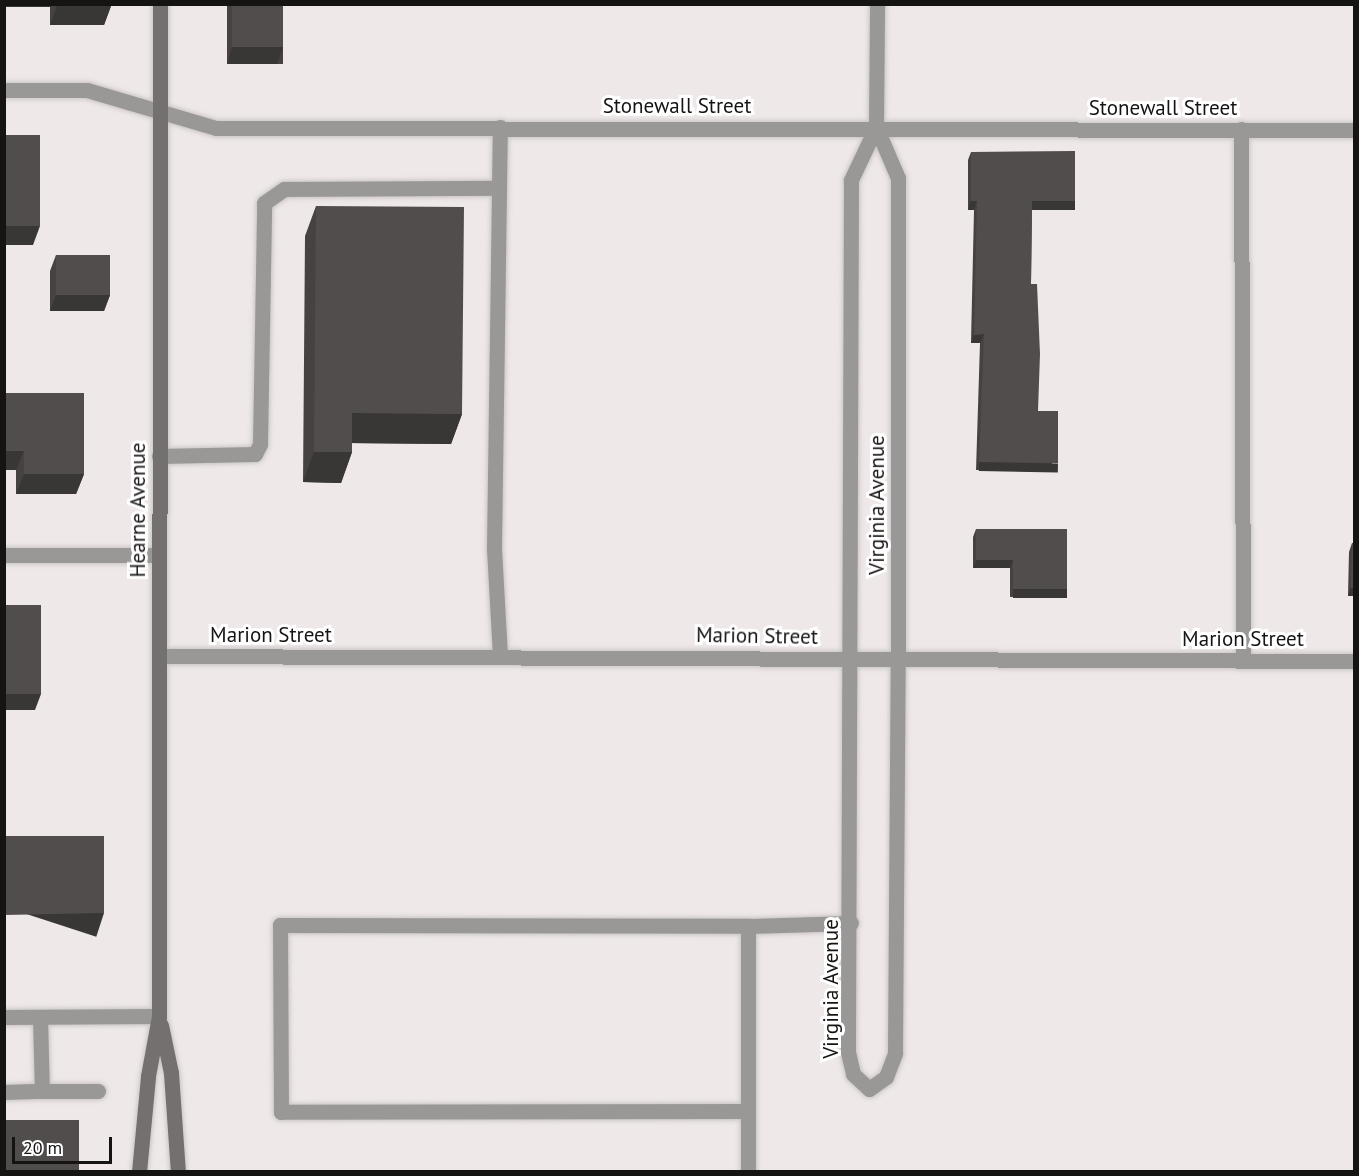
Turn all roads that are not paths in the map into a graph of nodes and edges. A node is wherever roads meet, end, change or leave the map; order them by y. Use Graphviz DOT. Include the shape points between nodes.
graph roads {
  1 [pos="160,4"];
  2 [pos="877,4"];
  3 [pos="4,90"];
  4 [pos="159,110"];
  5 [pos="500,127"];
  6 [pos="876,127"];
  7 [pos="1241,129"];
  8 [pos="1354,130"];
  9 [pos="499,188"];
  10 [pos="159,456"];
  11 [pos="4,555"];
  12 [pos="159,555"];
  13 [pos="159,656"];
  14 [pos="500,656"];
  15 [pos="852,658"];
  16 [pos="898,658"];
  17 [pos="1244,660"];
  18 [pos="1354,661"];
  19 [pos="851,923"];
  20 [pos="748,926"];
  21 [pos="159,1016"];
  22 [pos="4,1017"];
  23 [pos="40,1017"];
  24 [pos="42,1091"];
  25 [pos="98,1091"];
  26 [pos="4,1092"];
  27 [pos="748,1111"];
  28 [pos="140,1172"];
  29 [pos="178,1172"];
  30 [pos="748,1172"];
  1 -- 4 [label="main road, Hearne Avenue"];
  2 -- 6 [label="street, Virginia Avenue"];
  3 -- 4 [label="street, Stonewall Street" via="87,90"];
  4 -- 5 [label="street, Stonewall Street" via="216,128"];
  4 -- 10 [label="main road, Hearne Avenue"];
  5 -- 6 [label="street, Stonewall Street"];
  5 -- 9 [label="street"];
  6 -- 7 [label="street, Stonewall Street"];
  6 -- 15 [label="street, Virginia Avenue" via="852,180"];
  6 -- 16 [label="street, Virginia Avenue" via="898,178"];
  7 -- 8 [label="street, Stonewall Street"];
  7 -- 17 [label="street"];
  9 -- 10 [label="street" via="284,189 264,203 260,444 255,454"];
  9 -- 14 [label="street" via="494,548"];
  10 -- 12 [label="main road, Hearne Avenue"];
  11 -- 12 [label="street"];
  12 -- 13 [label="main road, Hearne Avenue"];
  13 -- 14 [label="street, Marion Street"];
  13 -- 21 [label="main road, Hearne Avenue"];
  14 -- 15 [label="street, Marion Street"];
  15 -- 16 [label="street, Marion Street"];
  15 -- 19 [label="street, Virginia Avenue"];
  16 -- 17 [label="street, Marion Street"];
  16 -- 19 [label="street, Virginia Avenue" via="895,1053 886,1077 869,1089 853,1074 848,1052"];
  17 -- 18 [label="street, Marion Street"];
  19 -- 20 [label="street"];
  20 -- 27 [label="street"];
  20 -- 27 [label="street" via="280,925 281,1112"];
  21 -- 23 [label="street"];
  21 -- 28 [label="main road, Hearne Avenue" via="148,1076"];
  21 -- 29 [label="main road, Hearne Avenue" via="171,1073"];
  22 -- 23 [label="street"];
  23 -- 24 [label="street"];
  24 -- 25 [label="street"];
  24 -- 26 [label="street"];
  27 -- 30 [label="street"];
}
